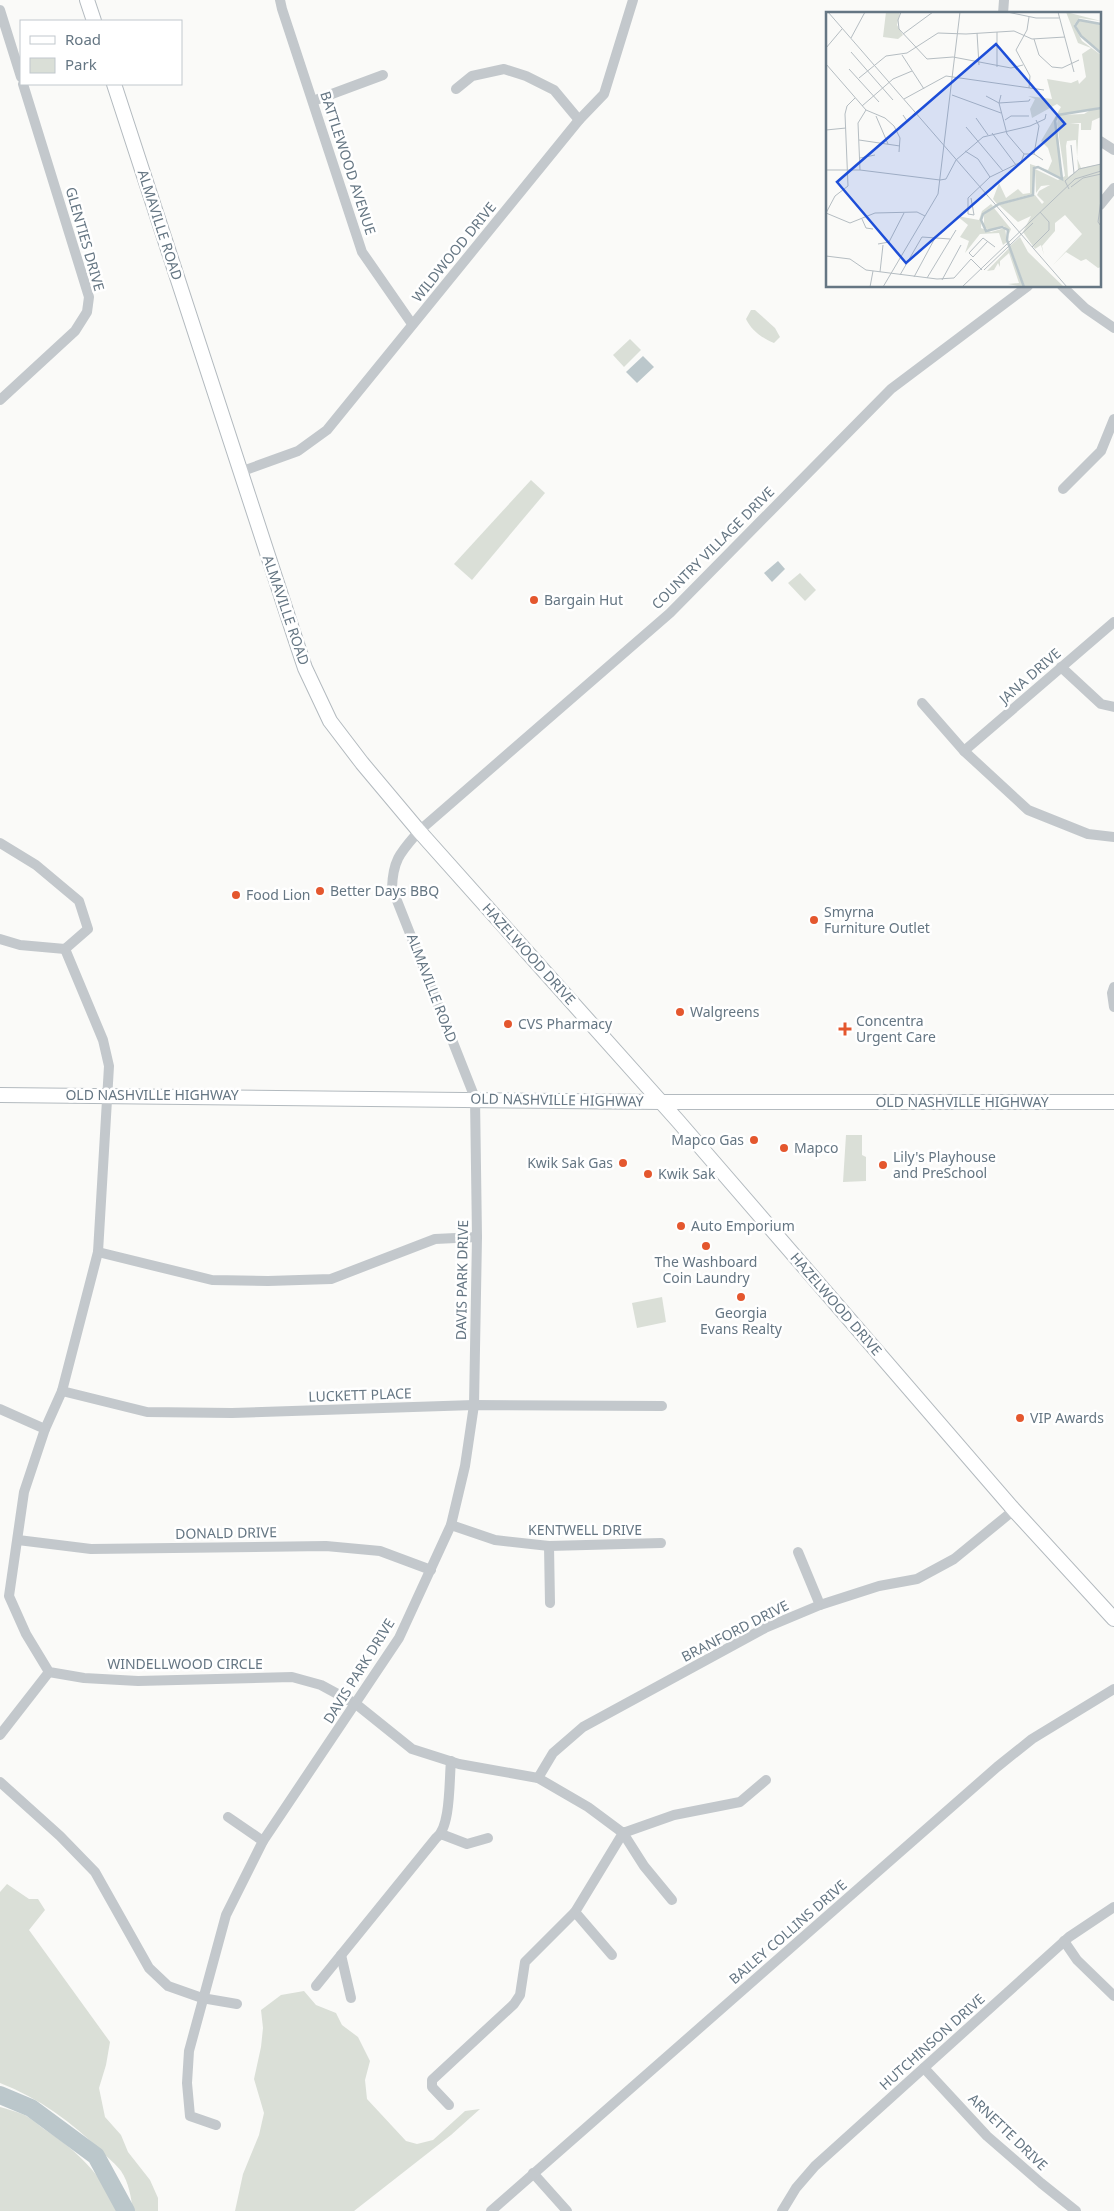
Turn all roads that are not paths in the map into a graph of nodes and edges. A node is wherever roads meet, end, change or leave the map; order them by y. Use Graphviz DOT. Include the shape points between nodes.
graph roads {
  1 [pos="87,0"];
  2 [pos="280,0"];
  3 [pos="633,0"];
  4 [pos="0,10"];
  5 [pos="94,20"];
  6 [pos="20,74"];
  7 [pos="383,75"];
  8 [pos="23,85"];
  9 [pos="114,85"];
  10 [pos="456,89"];
  11 [pos="313,101"];
  12 [pos="579,120"];
  13 [pos="1102,142"];
  14 [pos="1114,150"];
  15 [pos="1114,188"];
  16 [pos="1102,203"];
  17 [pos="1025,288"];
  18 [pos="1064,288"];
  19 [pos="412,324"];
  20 [pos="1114,328"];
  21 [pos="0,400"];
  22 [pos="1114,419"];
  23 [pos="240,472"];
  24 [pos="1063,489"];
  25 [pos="1114,622"];
  26 [pos="1061,668"];
  27 [pos="922,703"];
  28 [pos="1114,707"];
  29 [pos="964,751"];
  30 [pos="419,831"];
  31 [pos="1114,836"];
  32 [pos="0,843"];
  33 [pos="0,939"];
  34 [pos="65,949"];
  35 [pos="1114,987"];
  36 [pos="1114,1007"];
  37 [pos="0,1095"];
  38 [pos="106,1095"];
  39 [pos="475,1098"];
  40 [pos="661,1102"];
  41 [pos="1114,1102"];
  42 [pos="477,1237"];
  43 [pos="98,1252"];
  44 [pos="62,1391"];
  45 [pos="474,1405"];
  46 [pos="662,1406"];
  47 [pos="0,1409"];
  48 [pos="45,1430"];
  49 [pos="1014,1510"];
  50 [pos="450,1525"];
  51 [pos="18,1540"];
  52 [pos="662,1543"];
  53 [pos="549,1546"];
  54 [pos="798,1552"];
  55 [pos="431,1570"];
  56 [pos="550,1603"];
  57 [pos="820,1605"];
  58 [pos="1114,1620"];
  59 [pos="48,1672"];
  60 [pos="1114,1689"];
  61 [pos="356,1704"];
  62 [pos="0,1735"];
  63 [pos="451,1761"];
  64 [pos="538,1778"];
  65 [pos="766,1780"];
  66 [pos="0,1782"];
  67 [pos="228,1817"];
  68 [pos="623,1833"];
  69 [pos="441,1834"];
  70 [pos="488,1838"];
  71 [pos="263,1841"];
  72 [pos="672,1900"];
  73 [pos="1114,1907"];
  74 [pos="575,1912"];
  75 [pos="1064,1941"];
  76 [pos="341,1955"];
  77 [pos="612,1955"];
  78 [pos="316,1986"];
  79 [pos="1114,1996"];
  80 [pos="202,1998"];
  81 [pos="351,1998"];
  82 [pos="237,2004"];
  83 [pos="924,2068"];
  84 [pos="448,2105"];
  85 [pos="216,2125"];
  86 [pos="533,2173"];
  87 [pos="490,2211"];
  88 [pos="567,2211"];
  89 [pos="782,2211"];
  90 [pos="1076,2211"];
  1 -- 5 [label="street"];
  2 -- 11 [label="street, BATTLEWOOD AVENUE"];
  3 -- 12 [label="street, WILDWOOD DRIVE" via="604,94"];
  4 -- 6 [label="street"];
  7 -- 11 [label="street"];
  8 -- 21 [label="street, GLENTIES DRIVE" via="89,297 88,312 75,330"];
  9 -- 23 [label="street, ALMAVILLE ROAD"];
  10 -- 12 [label="street" via="472,76 504,69 554,90"];
  11 -- 19 [label="street, BATTLEWOOD AVENUE" via="362,252"];
  12 -- 19 [label="street, WILDWOOD DRIVE"];
  13 -- 14 [label="street"];
  15 -- 16 [label="street"];
  17 -- 30 [label="street, COUNTRY VILLAGE DRIVE" via="891,389 670,613"];
  18 -- 20 [label="street" via="1085,308"];
  19 -- 23 [label="street, WILDWOOD DRIVE" via="327,430 298,451"];
  22 -- 24 [label="street" via="1101,451"];
  23 -- 30 [label="street, ALMAVILLE ROAD" via="305,668 330,721"];
  25 -- 26 [label="street, JANA DRIVE"];
  26 -- 28 [label="street" via="1101,704"];
  26 -- 29 [label="street, JANA DRIVE"];
  27 -- 29 [label="street"];
  29 -- 31 [label="street" via="1028,810 1088,834"];
  30 -- 39 [label="street, ALMAVILLE ROAD" via="393,868 392,888"];
  30 -- 40 [label="street, HAZELWOOD DRIVE"];
  32 -- 34 [label="street" via="36,864 79,901 88,929"];
  33 -- 34 [label="street" via="20,945"];
  34 -- 38 [label="street" via="103,1040 109,1066"];
  35 -- 36 [label="street"];
  37 -- 38 [label="street, OLD NASHVILLE HIGHWAY"];
  38 -- 39 [label="street, OLD NASHVILLE HIGHWAY"];
  38 -- 43 [label="street"];
  39 -- 40 [label="street, OLD NASHVILLE HIGHWAY"];
  39 -- 42 [label="street, DAVIS PARK DRIVE"];
  40 -- 41 [label="street, OLD NASHVILLE HIGHWAY"];
  40 -- 49 [label="street, HAZELWOOD DRIVE"];
  42 -- 43 [label="street" via="435,1239 322,1279 212,1280"];
  42 -- 45 [label="street, DAVIS PARK DRIVE"];
  43 -- 44 [label="street"];
  44 -- 45 [label="street, LUCKETT PLACE" via="147,1412 232,1413"];
  44 -- 48 [label="street"];
  45 -- 46 [label="street, LUCKETT PLACE"];
  45 -- 50 [label="street, DAVIS PARK DRIVE" via="465,1466"];
  47 -- 48 [label="street"];
  48 -- 51 [label="street" via="24,1492"];
  49 -- 57 [label="street, BRANFORD DRIVE" via="954,1559 916,1579 879,1586"];
  49 -- 58 [label="street, HAZELWOOD DRIVE"];
  50 -- 53 [label="street, KENTWELL DRIVE" via="495,1540"];
  50 -- 55 [label="street, DAVIS PARK DRIVE"];
  51 -- 55 [label="street, DONALD DRIVE" via="91,1549 326,1546 380,1551"];
  51 -- 59 [label="street" via="8,1596"];
  52 -- 53 [label="street, KENTWELL DRIVE"];
  53 -- 56 [label="street"];
  54 -- 57 [label="street"];
  55 -- 61 [label="street, DAVIS PARK DRIVE" via="399,1638"];
  57 -- 64 [label="street, BRANFORD DRIVE" via="765,1628 583,1727 553,1753"];
  59 -- 61 [label="street, WINDELLWOOD CIRCLE" via="138,1681 292,1677 321,1685"];
  59 -- 62 [label="street"];
  60 -- 86 [label="street, BAILEY COLLINS DRIVE" via="1032,1739 997,1767"];
  61 -- 63 [label="street, WINDELLWOOD CIRCLE" via="412,1748"];
  61 -- 71 [label="street, DAVIS PARK DRIVE"];
  63 -- 64 [label="street, WINDELLWOOD CIRCLE"];
  63 -- 69 [label="street" via="446,1817"];
  64 -- 68 [label="street, WINDELLWOOD CIRCLE" via="588,1807"];
  65 -- 68 [label="street" via="740,1802 674,1816"];
  66 -- 80 [label="street" via="95,1872 150,1968 168,1986"];
  67 -- 71 [label="street"];
  68 -- 72 [label="street" via="644,1866"];
  68 -- 74 [label="street"];
  69 -- 70 [label="street" via="468,1844"];
  69 -- 76 [label="street"];
  71 -- 80 [label="street, DAVIS PARK DRIVE" via="226,1915"];
  73 -- 75 [label="street, HUTCHINSON DRIVE"];
  74 -- 77 [label="street"];
  74 -- 84 [label="street" via="525,1962 520,1995 514,2004 432,2080 432,2087"];
  75 -- 79 [label="street" via="1077,1960"];
  75 -- 83 [label="street, HUTCHINSON DRIVE"];
  76 -- 78 [label="street"];
  76 -- 81 [label="street"];
  80 -- 82 [label="street"];
  80 -- 85 [label="street, DAVIS PARK DRIVE" via="189,2051 187,2084 190,2116"];
  83 -- 89 [label="street, HUTCHINSON DRIVE" via="815,2166"];
  83 -- 90 [label="street, ARNETTE DRIVE" via="987,2136"];
  86 -- 87 [label="street, BAILEY COLLINS DRIVE"];
  86 -- 88 [label="street"];
}
